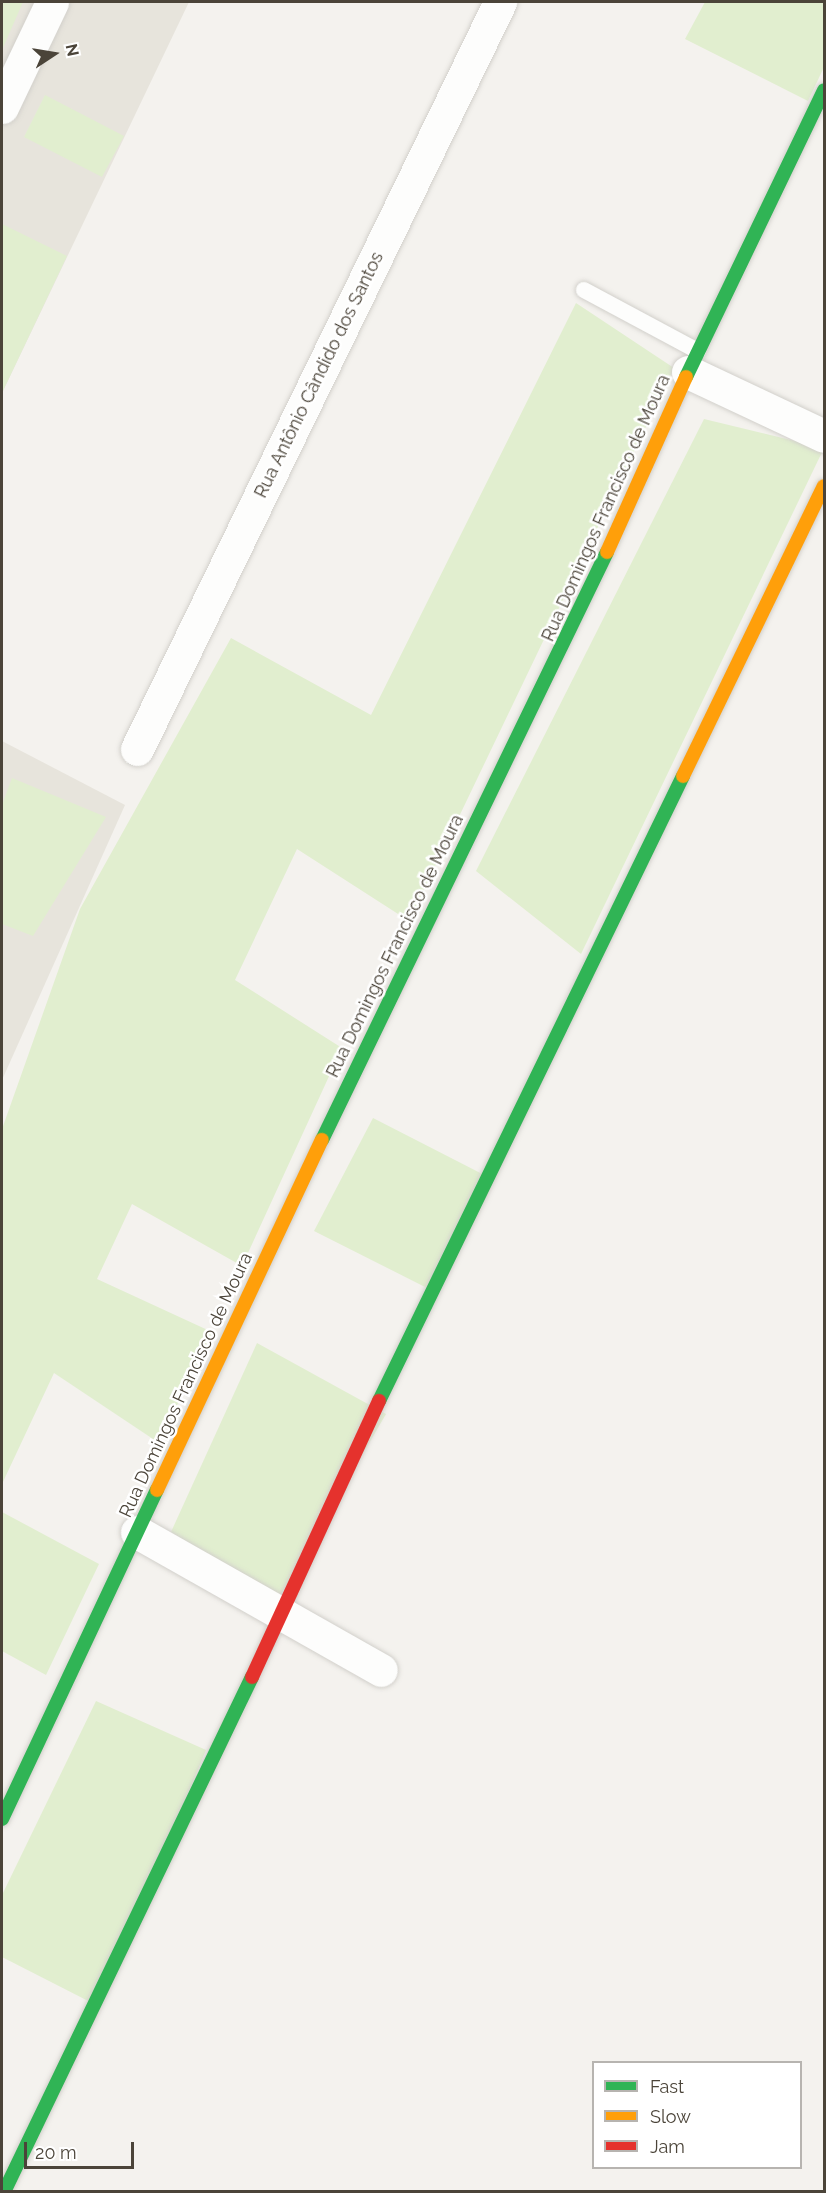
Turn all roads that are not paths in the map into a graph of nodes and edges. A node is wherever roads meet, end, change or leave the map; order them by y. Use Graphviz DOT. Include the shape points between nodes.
graph roads {
  1 [pos="51,2"];
  2 [pos="500,2"];
  3 [pos="825,90"];
  4 [pos="2,107"];
  5 [pos="584,290"];
  6 [pos="693,362"];
  7 [pos="825,436"];
  8 [pos="825,486"];
  9 [pos="137,748"];
  10 [pos="137,1532"];
  11 [pos="281,1614"];
  12 [pos="381,1670"];
  13 [pos="2,1819"];
  14 [pos="4,2192"];
  1 -- 4 [label="street"];
  2 -- 9 [label="street, Rua Antônio Cândido dos Santos"];
  3 -- 6 [label="street, Rua Domingos Francisco de Moura"];
  5 -- 6 [label="lane"];
  6 -- 7 [label="street"];
  6 -- 10 [label="street, Rua Domingos Francisco de Moura" via="557,661 425,921"];
  8 -- 11 [label="street" via="422,1311"];
  10 -- 11 [label="street"];
  10 -- 13 [label="street, Rua Domingos Francisco de Moura"];
  11 -- 12 [label="street"];
  11 -- 14 [label="street"];
}
